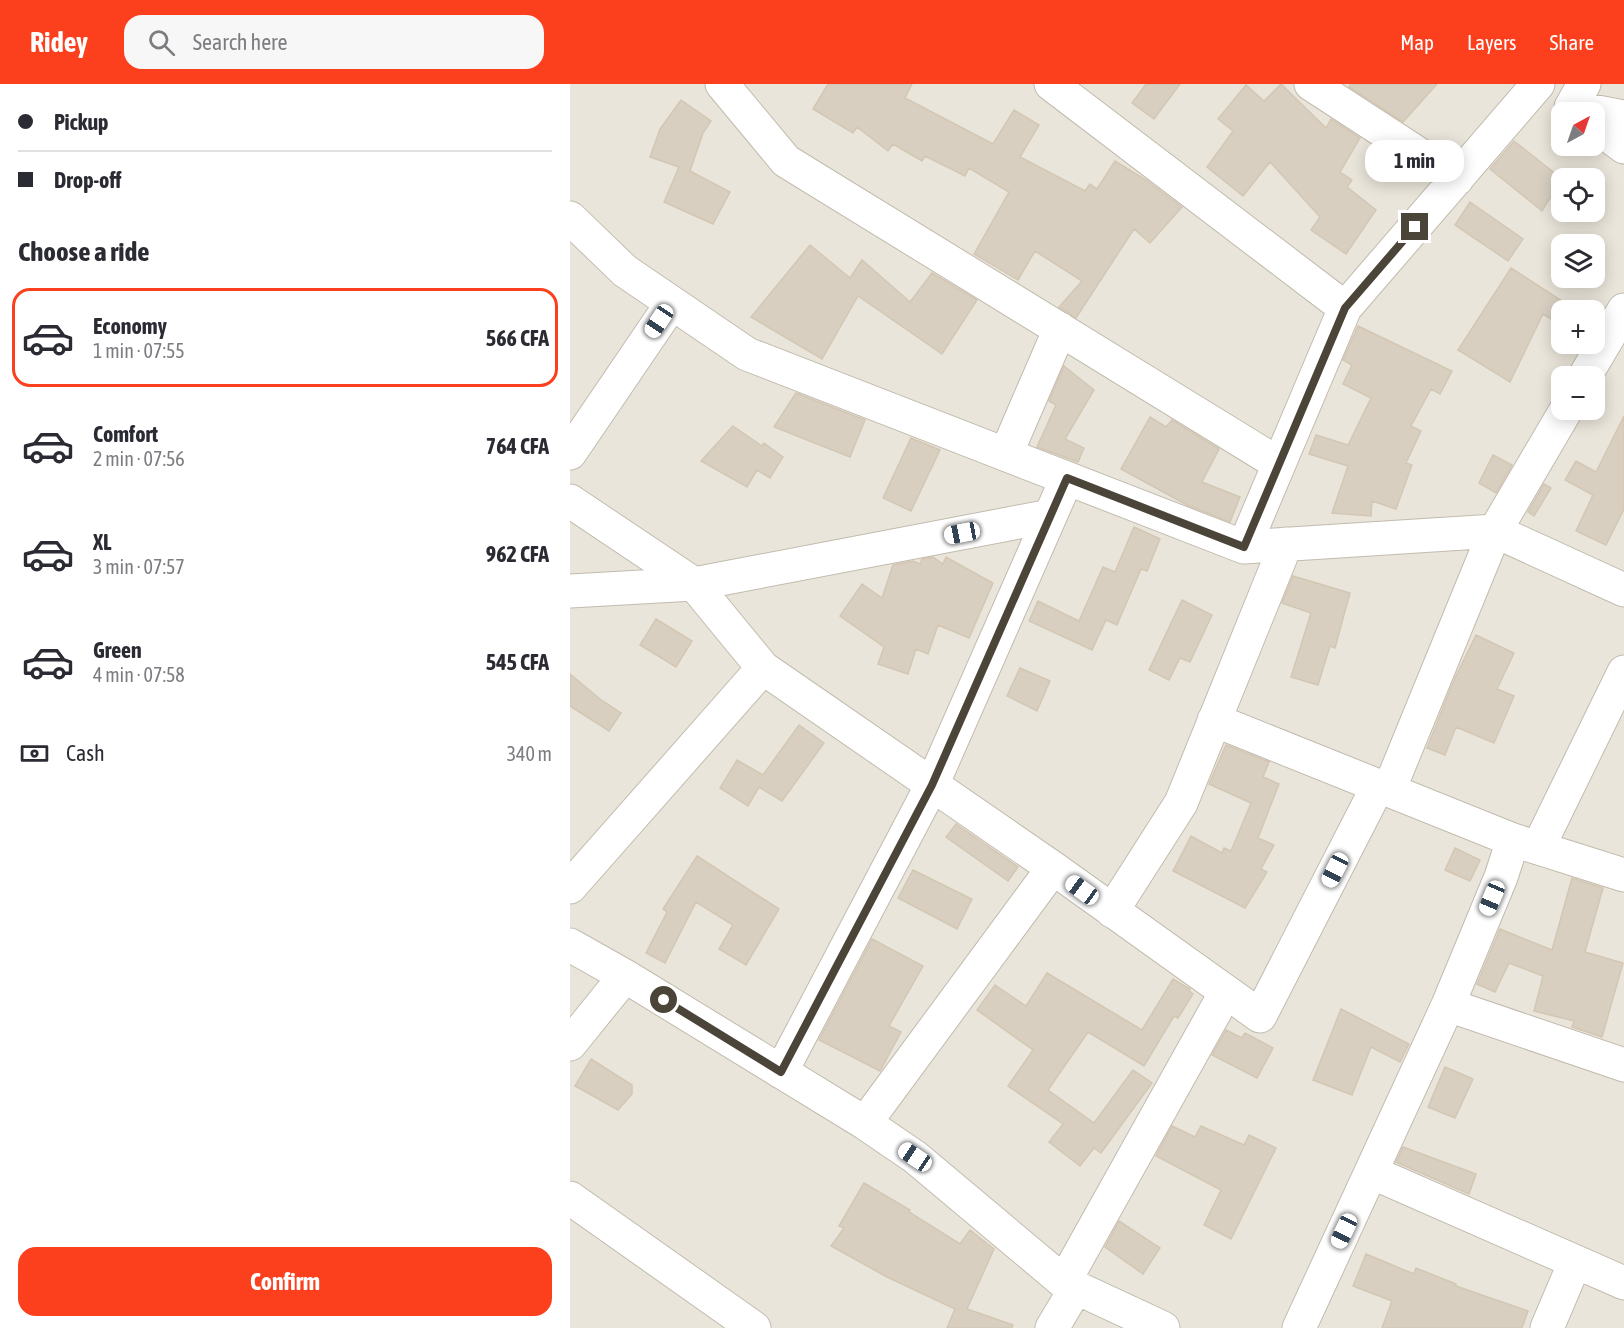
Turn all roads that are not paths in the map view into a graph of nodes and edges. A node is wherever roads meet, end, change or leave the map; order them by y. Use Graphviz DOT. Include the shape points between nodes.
graph roads {
  1 [pos="722,84"];
  2 [pos="1051,84"];
  3 [pos="1311,84"];
  4 [pos="1540,84"];
  5 [pos="1573,102"];
  6 [pos="1605,112"];
  7 [pos="1624,117"];
  8 [pos="1605,129"];
  9 [pos="1624,147"];
  10 [pos="1456,179"];
  11 [pos="570,218"];
  12 [pos="672,303"];
  13 [pos="1345,308"];
  14 [pos="1624,310"];
  15 [pos="1060,329"];
  16 [pos="1591,366"];
  17 [pos="1560,420"];
  18 [pos="570,453"];
  19 [pos="1006,454"];
  20 [pos="1279,464"];
  21 [pos="1067,478"];
  22 [pos="570,501"];
  23 [pos="1050,516"];
  24 [pos="1495,531"];
  25 [pos="1286,544"];
  26 [pos="1244,547"];
  27 [pos="694,584"];
  28 [pos="1624,590"];
  29 [pos="570,591"];
  30 [pos="763,668"];
  31 [pos="1624,672"];
  32 [pos="1214,720"];
  33 [pos="932,785"];
  34 [pos="1384,788"];
  35 [pos="1525,844"];
  36 [pos="1053,868"];
  37 [pos="1624,875"];
  38 [pos="570,887"];
  39 [pos="1112,911"];
  40 [pos="570,945"];
  41 [pos="625,976"];
  42 [pos="1226,992"];
  43 [pos="1448,1005"];
  44 [pos="570,1044"];
  45 [pos="1624,1065"];
  46 [pos="781,1072"];
  47 [pos="865,1123"];
  48 [pos="1371,1173"];
  49 [pos="570,1198"];
  50 [pos="1575,1262"];
  51 [pos="1624,1283"];
  52 [pos="1070,1285"];
  53 [pos="754,1328"];
  54 [pos="1052,1328"];
  55 [pos="1163,1328"];
  56 [pos="1299,1328"];
  57 [pos="1547,1328"];
  1 -- 15 [label="street" via="786,161"];
  2 -- 13 [label="street"];
  3 -- 10 [label="street"];
  4 -- 5 [label="street"];
  4 -- 10 [label="street"];
  6 -- 7 [label="street"];
  8 -- 9 [label="street"];
  10 -- 13 [label="street"];
  11 -- 12 [label="street" via="625,271"];
  12 -- 18 [label="street"];
  12 -- 19 [label="street" via="747,354"];
  13 -- 20 [label="street"];
  14 -- 16 [label="street"];
  15 -- 19 [label="street"];
  15 -- 20 [label="street"];
  17 -- 24 [label="street"];
  19 -- 21 [label="street"];
  20 -- 26 [label="street"];
  21 -- 23 [label="street"];
  21 -- 26 [label="street"];
  22 -- 27 [label="street"];
  23 -- 27 [label="street"];
  23 -- 33 [label="street"];
  24 -- 25 [label="street"];
  24 -- 28 [label="street"];
  24 -- 34 [label="street"];
  25 -- 26 [label="street"];
  25 -- 32 [label="street"];
  27 -- 29 [label="street"];
  27 -- 30 [label="street"];
  30 -- 33 [label="street"];
  30 -- 38 [label="street"];
  31 -- 35 [label="street"];
  32 -- 34 [label="street"];
  32 -- 39 [label="street" via="1181,803"];
  33 -- 36 [label="street"];
  33 -- 46 [label="street"];
  34 -- 35 [label="street"];
  34 -- 42 [label="street" via="1260,1016"];
  35 -- 37 [label="street"];
  35 -- 43 [label="street" via="1501,877"];
  36 -- 39 [label="street"];
  36 -- 47 [label="street"];
  39 -- 42 [label="street"];
  40 -- 41 [label="street"];
  41 -- 44 [label="street"];
  41 -- 46 [label="street"];
  42 -- 52 [label="street"];
  43 -- 45 [label="street"];
  43 -- 48 [label="street"];
  46 -- 47 [label="street"];
  47 -- 52 [label="street" via="915,1157"];
  48 -- 50 [label="street"];
  48 -- 56 [label="street"];
  49 -- 53 [label="street"];
  50 -- 51 [label="street"];
  50 -- 57 [label="street"];
  52 -- 54 [label="street"];
  52 -- 55 [label="street"];
}
